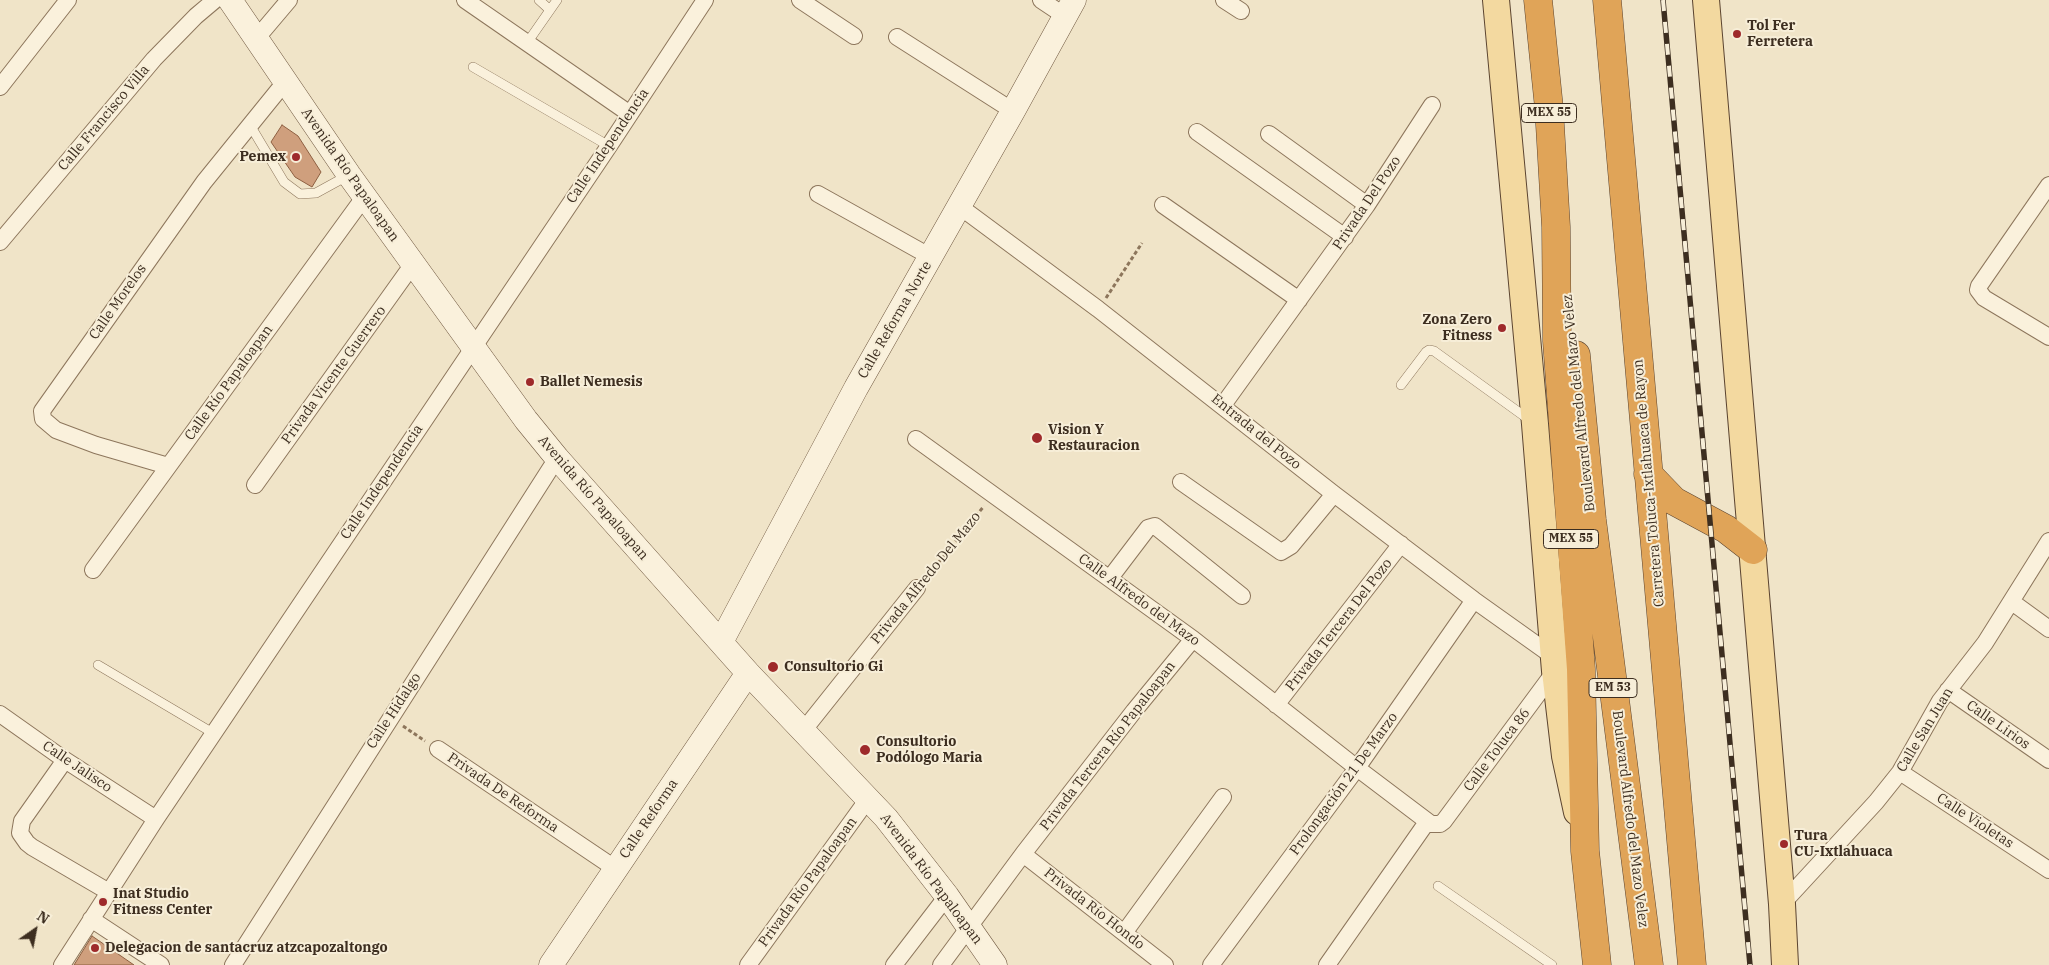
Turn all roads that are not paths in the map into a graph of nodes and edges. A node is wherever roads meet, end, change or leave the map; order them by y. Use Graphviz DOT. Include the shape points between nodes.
graph roads {
  1 [pos="68,0"];
  2 [pos="215,0"];
  3 [pos="230,0"];
  4 [pos="288,0"];
  5 [pos="465,0"];
  6 [pos="540,0"];
  7 [pos="557,0"];
  8 [pos="704,0"];
  9 [pos="800,0"];
  10 [pos="1041,0"];
  11 [pos="1224,0"];
  12 [pos="1496,0"];
  13 [pos="1538,0"];
  14 [pos="1607,0"];
  15 [pos="1706,0"];
  16 [pos="1069,8"];
  17 [pos="550,10"];
  18 [pos="1241,11"];
  19 [pos="854,36"];
  20 [pos="897,37"];
  21 [pos="256,39"];
  22 [pos="527,43"];
  23 [pos="473,67"];
  24 [pos="285,82"];
  25 [pos="0,88"];
  26 [pos="1432,105"];
  27 [pos="1013,111"];
  28 [pos="630,114"];
  29 [pos="250,125"];
  30 [pos="1197,132"];
  31 [pos="1269,134"];
  32 [pos="609,146"];
  33 [pos="349,175"];
  34 [pos="2049,185"];
  35 [pos="818,194"];
  36 [pos="365,196"];
  37 [pos="1163,205"];
  38 [pos="1367,205"];
  39 [pos="960,206"];
  40 [pos="1556,227"];
  41 [pos="1344,237"];
  42 [pos="0,242"];
  43 [pos="931,257"];
  44 [pos="413,264"];
  45 [pos="1299,300"];
  46 [pos="2049,337"];
  47 [pos="473,348"];
  48 [pos="1401,385"];
  49 [pos="1224,405"];
  50 [pos="1535,424"];
  51 [pos="916,439"];
  52 [pos="557,458"];
  53 [pos="168,466"];
  54 [pos="1648,474"];
  55 [pos="1182,482"];
  56 [pos="255,485"];
  57 [pos="1334,494"];
  58 [pos="2049,541"];
  59 [pos="1401,544"];
  60 [pos="1753,550"];
  61 [pos="93,570"];
  62 [pos="1110,578"];
  63 [pos="917,588"];
  64 [pos="1242,596"];
  65 [pos="1474,600"];
  66 [pos="2012,602"];
  67 [pos="2049,629"];
  68 [pos="1193,639"];
  69 [pos="721,642"];
  70 [pos="1555,664"];
  71 [pos="98,665"];
  72 [pos="748,674"];
  73 [pos="1948,690"];
  74 [pos="1276,705"];
  75 [pos="0,714"];
  76 [pos="802,731"];
  77 [pos="213,733"];
  78 [pos="438,750"];
  79 [pos="65,760"];
  80 [pos="2049,760"];
  81 [pos="1356,768"];
  82 [pos="1900,772"];
  83 [pos="1223,797"];
  84 [pos="868,799"];
  85 [pos="156,819"];
  86 [pos="1432,823"];
  87 [pos="1585,851"];
  88 [pos="1023,854"];
  89 [pos="616,869"];
  90 [pos="2049,870"];
  91 [pos="1438,886"];
  92 [pos="108,892"];
  93 [pos="947,896"];
  94 [pos="1782,904"];
  95 [pos="91,919"];
  96 [pos="969,928"];
  97 [pos="1124,934"];
  98 [pos="62,965"];
  99 [pos="162,965"];
  100 [pos="232,965"];
  101 [pos="551,965"];
  102 [pos="748,965"];
  103 [pos="894,965"];
  104 [pos="941,965"];
  105 [pos="995,965"];
  106 [pos="1165,965"];
  107 [pos="1211,965"];
  108 [pos="1327,965"];
  109 [pos="1552,965"];
  110 [pos="1597,965"];
  111 [pos="1649,965"];
  112 [pos="1692,965"];
  113 [pos="1784,965"];
  1 -- 25 [label="street"];
  2 -- 42 [label="street, Calle Francisco Villa" via="154,59"];
  3 -- 21 [label="main road, Avenida Río Papaloapan"];
  4 -- 21 [label="street"];
  5 -- 22 [label="street"];
  6 -- 17 [label="lane"];
  7 -- 17 [label="lane"];
  8 -- 28 [label="street, Calle Independencia"];
  9 -- 19 [label="street"];
  10 -- 16 [label="street"];
  11 -- 18 [label="street"];
  12 -- 50 [label="main road"];
  13 -- 40 [label="highway, MEX 55"];
  14 -- 54 [label="highway, Carretera Toluca-Ixtlahuaca de Rayon"];
  15 -- 60 [label="main road"];
  16 -- 27 [label="main road, Calle Reforma Norte"];
  17 -- 22 [label="lane"];
  20 -- 27 [label="street"];
  21 -- 24 [label="main road, Avenida Río Papaloapan"];
  22 -- 28 [label="street"];
  23 -- 32 [label="lane"];
  24 -- 29 [label="street, Calle Morelos"];
  24 -- 33 [label="main road, Avenida Río Papaloapan"];
  26 -- 38 [label="street, Privada Del Pozo"];
  27 -- 39 [label="main road, Calle Reforma Norte"];
  28 -- 32 [label="street, Calle Independencia"];
  29 -- 33 [label="lane" via="284,182 300,194 316,192"];
  29 -- 53 [label="street, Calle Morelos" via="186,206 42,411 43,419 56,430"];
  30 -- 41 [label="street"];
  31 -- 38 [label="street"];
  32 -- 47 [label="street, Calle Independencia"];
  33 -- 36 [label="main road, Avenida Río Papaloapan"];
  34 -- 46 [label="street" via="1978,290 1984,298"];
  35 -- 43 [label="street"];
  36 -- 44 [label="main road, Avenida Río Papaloapan"];
  36 -- 53 [label="street, Calle Río Papaloapan"];
  37 -- 45 [label="street"];
  38 -- 41 [label="street, Privada Del Pozo"];
  39 -- 43 [label="main road, Calle Reforma Norte"];
  39 -- 49 [label="street, Entrada del Pozo"];
  40 -- 87 [label="highway, MEX 55" via="1557,341 1581,668"];
  40 -- 111 [label="highway, Boulevard Alfredo del Mazo Velez / EM 53" via="1577,358 1592,520"];
  41 -- 45 [label="street, Privada Del Pozo"];
  43 -- 69 [label="main road, Calle Reforma Norte" via="856,388"];
  44 -- 47 [label="main road, Avenida Río Papaloapan"];
  44 -- 56 [label="street, Privada Vicente Guerrero"];
  45 -- 49 [label="street, Privada Del Pozo"];
  47 -- 52 [label="main road, Avenida Río Papaloapan"];
  47 -- 77 [label="street, Calle Independencia"];
  48 -- 50 [label="lane" via="1426,352 1434,351"];
  49 -- 57 [label="street, Entrada del Pozo"];
  50 -- 70 [label="main road"];
  51 -- 62 [label="street, Calle Alfredo del Mazo"];
  52 -- 69 [label="main road, Avenida Río Papaloapan"];
  52 -- 100 [label="street, Calle Hidalgo"];
  53 -- 61 [label="street, Calle Río Papaloapan"];
  54 -- 60 [label="highway" via="1674,502 1726,529"];
  54 -- 112 [label="highway, Carretera Toluca-Ixtlahuaca de Rayon"];
  55 -- 57 [label="street" via="1281,552 1291,546"];
  57 -- 59 [label="street, Entrada del Pozo"];
  58 -- 66 [label="street, Calle San Juan"];
  59 -- 65 [label="street, Entrada del Pozo"];
  59 -- 74 [label="street, Privada Tercera Del Pozo"];
  60 -- 94 [label="main road"];
  62 -- 64 [label="street" via="1148,528 1155,526"];
  62 -- 68 [label="street, Calle Alfredo del Mazo"];
  63 -- 76 [label="street, Privada Alfredo Del Mazo"];
  65 -- 70 [label="street, Entrada del Pozo"];
  65 -- 81 [label="street, Prolongación 21 De Marzo"];
  66 -- 67 [label="street"];
  66 -- 73 [label="street, Calle San Juan"];
  68 -- 74 [label="street, Calle Alfredo del Mazo"];
  68 -- 88 [label="street, Privada Tercera Río Papaloapan"];
  69 -- 72 [label="main road, Avenida Río Papaloapan"];
  70 -- 86 [label="street, Calle Toluca 86" via="1444,821"];
  70 -- 87 [label="main road" via="1565,756"];
  71 -- 77 [label="lane"];
  72 -- 76 [label="main road, Avenida Río Papaloapan"];
  72 -- 89 [label="main road, Calle Reforma"];
  73 -- 80 [label="street, Calle Lirios"];
  73 -- 82 [label="street, Calle San Juan"];
  74 -- 81 [label="street, Calle Alfredo del Mazo"];
  75 -- 79 [label="street, Calle Jalisco"];
  76 -- 84 [label="main road, Avenida Río Papaloapan"];
  77 -- 85 [label="street, Calle Independencia"];
  78 -- 89 [label="street, Privada De Reforma"];
  79 -- 85 [label="street, Calle Jalisco"];
  79 -- 92 [label="street" via="22,821 20,833 32,847"];
  81 -- 86 [label="street, Calle Alfredo del Mazo"];
  81 -- 107 [label="street, Prolongación 21 De Marzo"];
  82 -- 90 [label="street, Calle Violetas"];
  82 -- 94 [label="street, Calle San Juan"];
  83 -- 97 [label="street"];
  84 -- 93 [label="main road, Avenida Río Papaloapan"];
  84 -- 102 [label="street, Privada Río Papaloapan"];
  85 -- 92 [label="street, Calle Independencia"];
  86 -- 108 [label="street, Calle Toluca 86"];
  87 -- 110 [label="highway, MEX 55"];
  88 -- 96 [label="street, Privada Tercera Río Papaloapan"];
  88 -- 97 [label="street, Privada Río Hondo"];
  89 -- 101 [label="main road, Calle Reforma"];
  91 -- 109 [label="lane"];
  92 -- 95 [label="street, Calle Independencia"];
  93 -- 96 [label="main road, Avenida Río Papaloapan"];
  93 -- 103 [label="street"];
  94 -- 113 [label="main road"];
  95 -- 98 [label="street, Calle Independencia"];
  95 -- 99 [label="street"];
  96 -- 104 [label="street, Privada Tercera Río Papaloapan"];
  96 -- 105 [label="main road, Avenida Río Papaloapan"];
  97 -- 106 [label="street, Privada Río Hondo"];
}
